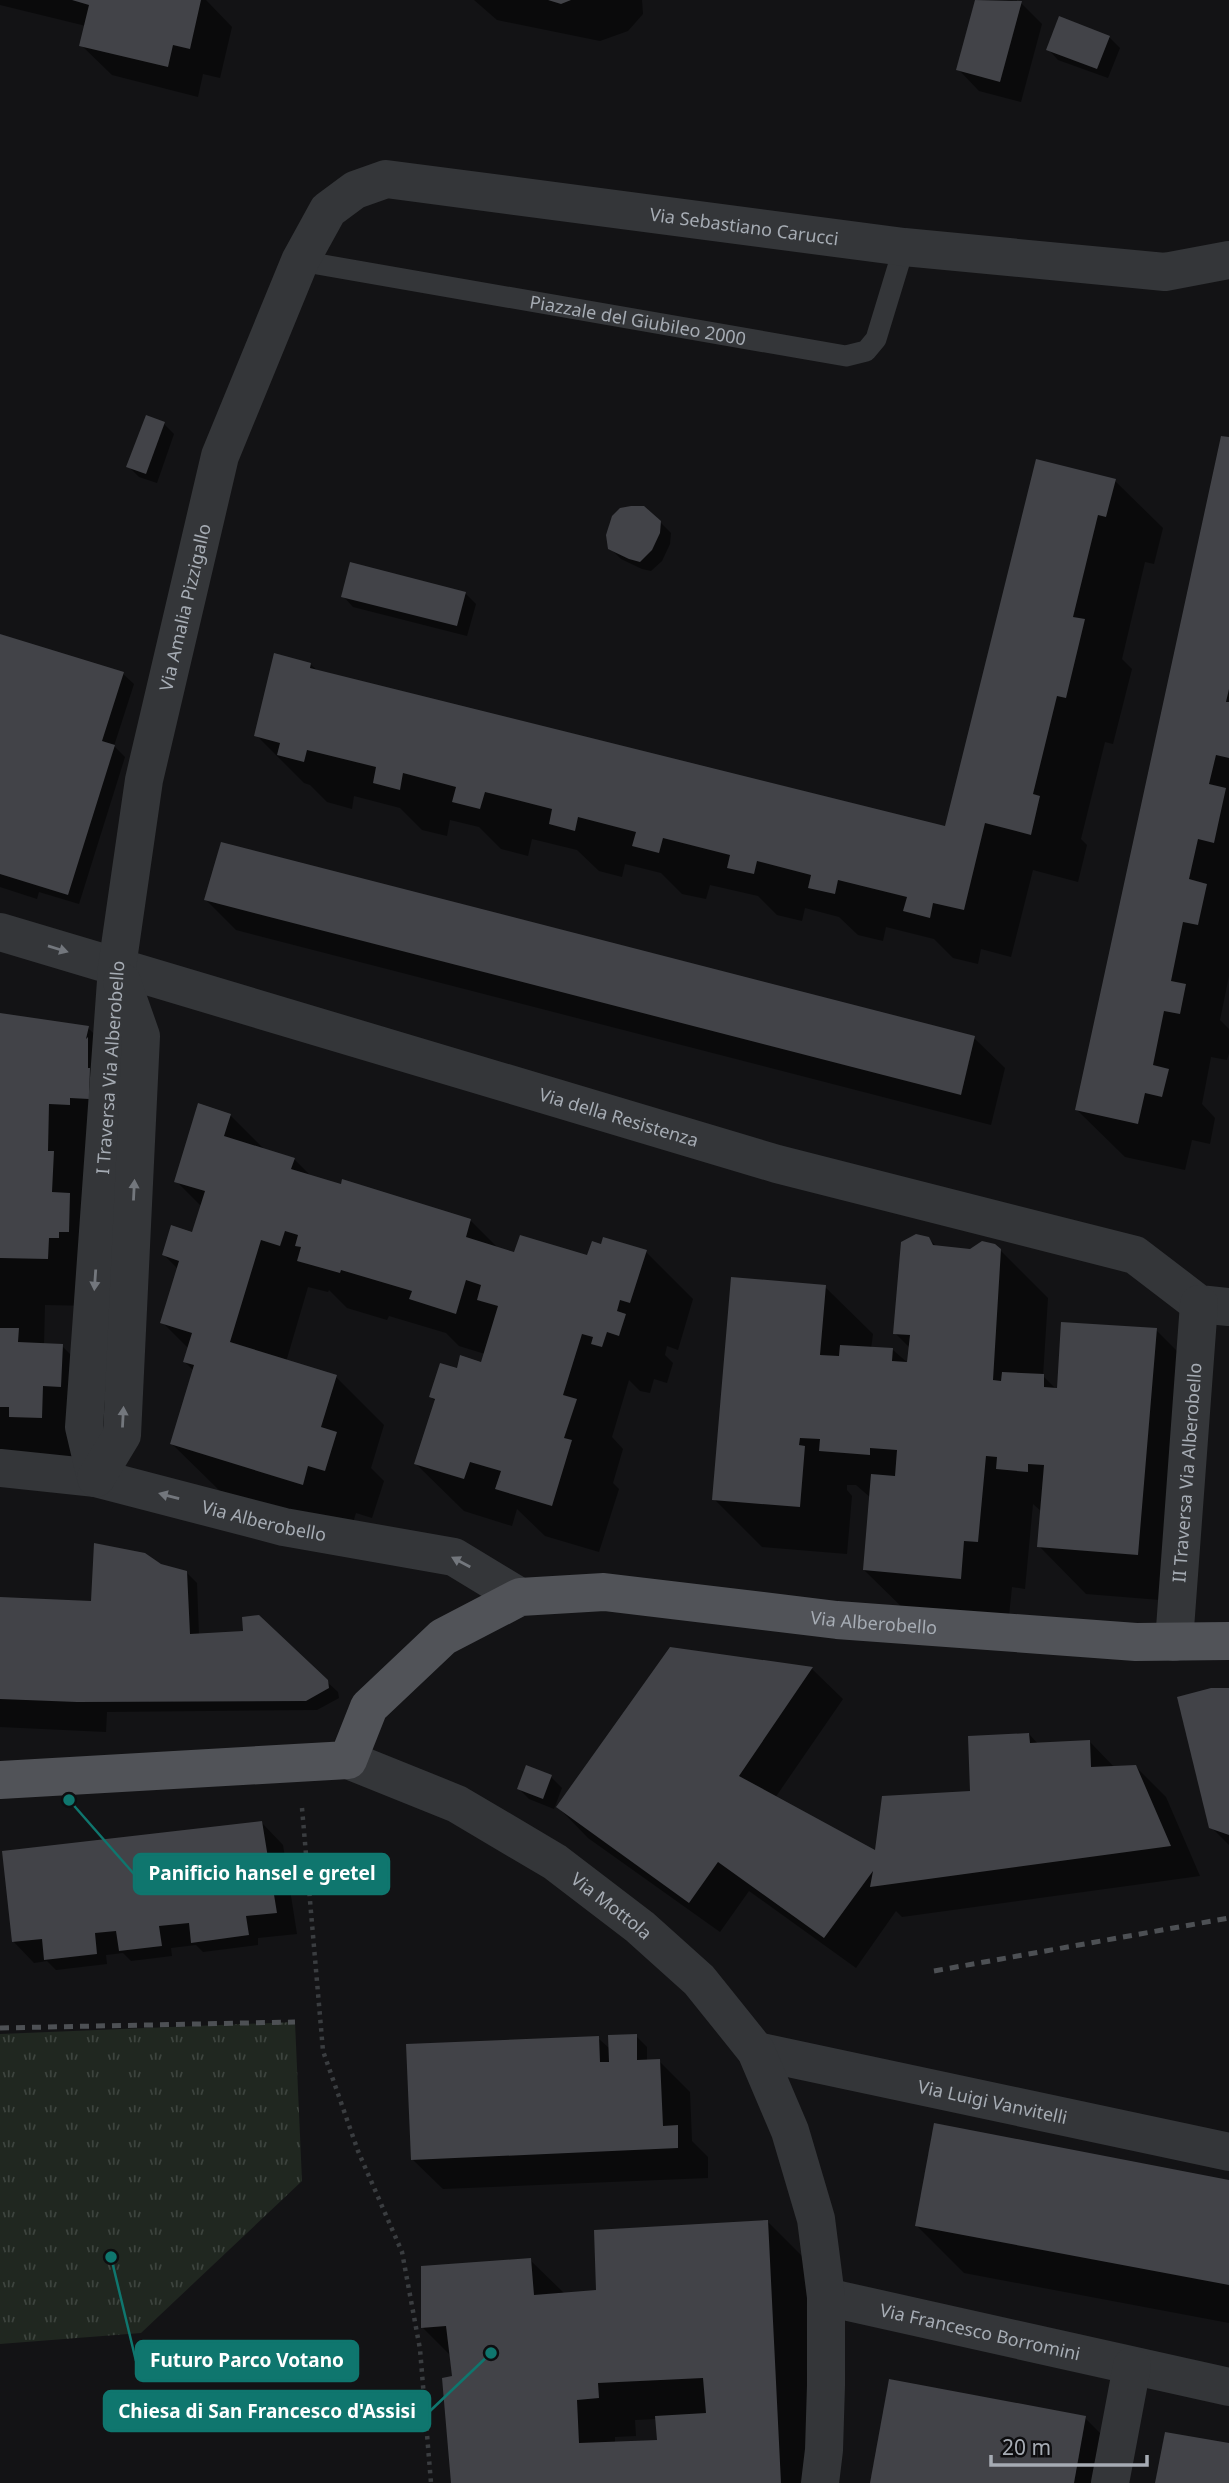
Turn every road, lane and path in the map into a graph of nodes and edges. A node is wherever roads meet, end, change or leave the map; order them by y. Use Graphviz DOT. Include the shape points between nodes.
graph roads {
  1 [pos="904,247"];
  2 [pos="1229,260"];
  3 [pos="300,261"];
  4 [pos="0,932"];
  5 [pos="117,967"];
  6 [pos="1214,1305"];
  7 [pos="0,1468"];
  8 [pos="96,1478"];
  9 [pos="520,1597"];
  10 [pos="1229,1641"];
  11 [pos="1174,1642"];
  12 [pos="348,1760"];
  13 [pos="0,1780"];
  14 [pos="301,1797"];
  15 [pos="756,2051"];
  16 [pos="1229,2152"];
  17 [pos="826,2297"];
  18 [pos="1132,2366"];
  19 [pos="1229,2387"];
  20 [pos="431,2483"];
  21 [pos="820,2483"];
  22 [pos="1110,2483"];
  1 -- 2 [label="street, Via Sebastiano Carucci" via="1164,272"];
  1 -- 3 [label="street, Via Sebastiano Carucci" via="386,179 355,190 328,210"];
  1 -- 3 [label="lane, Piazzale del Giubileo 2000" via="876,339 866,351 846,356"];
  3 -- 5 [label="street, Via Amalia Pizzigallo" via="220,456 144,780"];
  4 -- 5 [label="street, Via della Resistenza, one-way"];
  5 -- 6 [label="street, Via della Resistenza" via="777,1164 1135,1255"];
  5 -- 8 [label="street, I Traversa Via Alberobello" via="84,1427"];
  6 -- 11 [label="street, II Traversa Via Alberobello"];
  7 -- 8 [label="street, Via Alberobello"];
  9 -- 8 [label="street, Via Alberobello, one-way" via="454,1557 284,1527"];
  9 -- 11 [label="main road, Via Alberobello" via="604,1592 837,1620"];
  9 -- 12 [label="main road, Via Alberobello" via="443,1637 369,1707"];
  10 -- 11 [label="main road, Via Alberobello"];
  12 -- 13 [label="main road, Via Mottola"];
  12 -- 15 [label="street, Via Mottola" via="457,1804 555,1862 640,1927 699,1980"];
  14 -- 20 [label="path" via="323,2051 358,2151 402,2252 420,2349"];
  15 -- 16 [label="street, Via Luigi Vanvitelli"];
  15 -- 17 [label="street, Via Mottola" via="790,2131 816,2219"];
  17 -- 18 [label="street, Via Francesco Borromini"];
  17 -- 21 [label="street, Via Mottola"];
  18 -- 19 [label="street, Via Francesco Borromini"];
  18 -- 22 [label="street"];
}
